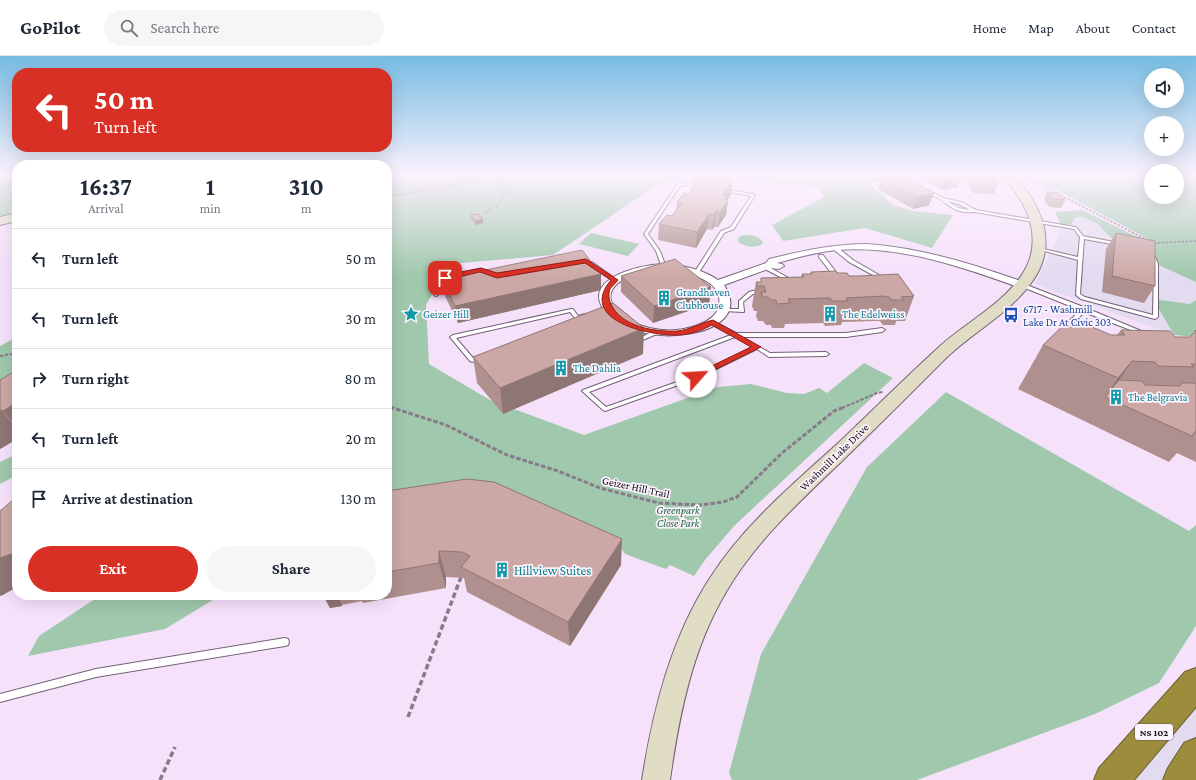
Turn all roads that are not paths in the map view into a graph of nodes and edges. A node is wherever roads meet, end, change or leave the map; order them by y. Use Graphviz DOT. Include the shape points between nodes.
graph roads {
  1 [pos="663,209"];
  2 [pos="744,209"];
  3 [pos="954,209"];
  4 [pos="970,209"];
  5 [pos="1032,209"];
  6 [pos="975,211"];
  7 [pos="12,218"];
  8 [pos="0,221"];
  9 [pos="1038,222"];
  10 [pos="1082,237"];
  11 [pos="1124,246"];
  12 [pos="1039,249"];
  13 [pos="837,250"];
  14 [pos="1146,251"];
  15 [pos="821,256"];
  16 [pos="1080,259"];
  17 [pos="586,261"];
  18 [pos="664,266"];
  19 [pos="768,266"];
  20 [pos="696,273"];
  21 [pos="497,276"];
  22 [pos="615,280"];
  23 [pos="834,281"];
  24 [pos="792,282"];
  25 [pos="799,283"];
  26 [pos="890,283"];
  27 [pos="717,284"];
  28 [pos="785,284"];
  29 [pos="1022,285"];
  30 [pos="765,289"];
  31 [pos="436,295"];
  32 [pos="1084,309"];
  33 [pos="723,310"];
  34 [pos="590,315"];
  35 [pos="713,322"];
  36 [pos="882,330"];
  37 [pos="1065,330"];
  38 [pos="1138,331"];
  39 [pos="657,332"];
  40 [pos="736,335"];
  41 [pos="1134,336"];
  42 [pos="1152,337"];
  43 [pos="635,342"];
  44 [pos="757,347"];
  45 [pos="826,354"];
  46 [pos="484,356"];
  47 [pos="284,642"];
  48 [pos="1196,683"];
  49 [pos="0,698"];
  50 [pos="1196,756"];
  51 [pos="656,780"];
  52 [pos="1111,780"];
  53 [pos="1180,780"];
  1 -- 18 [label="lane" via="646,234 658,251"];
  2 -- 20 [label="lane" via="733,228 722,232"];
  3 -- 6 [label="lane"];
  4 -- 6 [label="lane"];
  5 -- 9 [label="street, Washmill Lake Drive"];
  6 -- 9 [label="lane"];
  7 -- 8 [label="street"];
  9 -- 10 [label="lane" via="1075,228"];
  9 -- 12 [label="street, Washmill Lake Drive"];
  10 -- 11 [label="lane"];
  10 -- 16 [label="lane"];
  12 -- 16 [label="lane"];
  12 -- 29 [label="street, Washmill Lake Drive" via="1031,272"];
  13 -- 15 [label="street"];
  13 -- 19 [label="street" via="772,261"];
  13 -- 26 [label="lane"];
  13 -- 29 [label="street" via="892,253 952,262"];
  14 -- 16 [label="lane" via="1154,257 1156,264 1155,317 1083,298 1078,294"];
  15 -- 19 [label="street" via="781,266"];
  15 -- 23 [label="lane" via="840,281"];
  17 -- 22 [label="lane"];
  18 -- 20 [label="street"];
  18 -- 22 [label="street" via="628,272"];
  19 -- 24 [label="lane"];
  19 -- 27 [label="street"];
  20 -- 27 [label="street"];
  21 -- 31 [label="lane" via="481,270 433,280"];
  22 -- 39 [label="street" via="607,289 607,311 637,328"];
  24 -- 25 [label="lane"];
  24 -- 28 [label="lane"];
  27 -- 33 [label="street" via="726,302"];
  29 -- 32 [label="lane"];
  29 -- 51 [label="street, Washmill Lake Drive" via="955,341 821,470 751,540 728,571 711,596 673,690 660,746"];
  30 -- 33 [label="lane" via="751,293 741,302 742,311"];
  32 -- 37 [label="lane"];
  32 -- 38 [label="lane"];
  33 -- 35 [label="street"];
  34 -- 46 [label="lane" via="579,320 571,310 453,337 472,360"];
  35 -- 39 [label="street" via="678,333"];
  35 -- 40 [label="lane"];
  36 -- 40 [label="lane" via="846,335"];
  38 -- 41 [label="lane"];
  38 -- 42 [label="lane"];
  39 -- 43 [label="lane"];
  40 -- 44 [label="lane"];
  40 -- 44 [label="lane" via="585,391 605,409 696,377"];
  44 -- 45 [label="lane" via="769,355"];
  47 -- 49 [label="lane" via="96,673"];
  48 -- 52 [label="highway, NS 102"];
  50 -- 53 [label="highway"];
}
